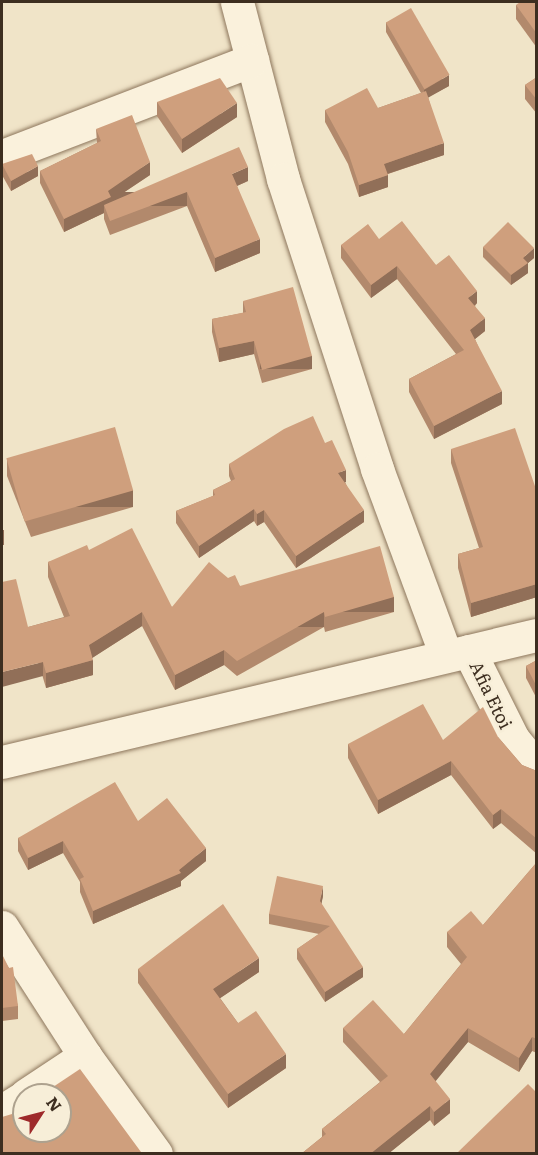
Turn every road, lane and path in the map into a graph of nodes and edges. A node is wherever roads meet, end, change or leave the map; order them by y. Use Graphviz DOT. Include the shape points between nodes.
graph roads {
  1 [pos="237,2"];
  2 [pos="252,60"];
  3 [pos="2,156"];
  4 [pos="537,635"];
  5 [pos="458,654"];
  6 [pos="2,762"];
  7 [pos="537,767"];
  8 [pos="2,927"];
  9 [pos="85,1056"];
  10 [pos="44,1083"];
  11 [pos="156,1154"];
  1 -- 2 [label="street, Afia Etoi"];
  2 -- 3 [label="street"];
  2 -- 5 [label="street, Afia Etoi" via="283,179 369,446"];
  4 -- 5 [label="street"];
  5 -- 6 [label="street"];
  5 -- 7 [label="street, Afia Etoi" via="513,739"];
  8 -- 9 [label="street"];
  9 -- 10 [label="street"];
  9 -- 11 [label="street"];
}
